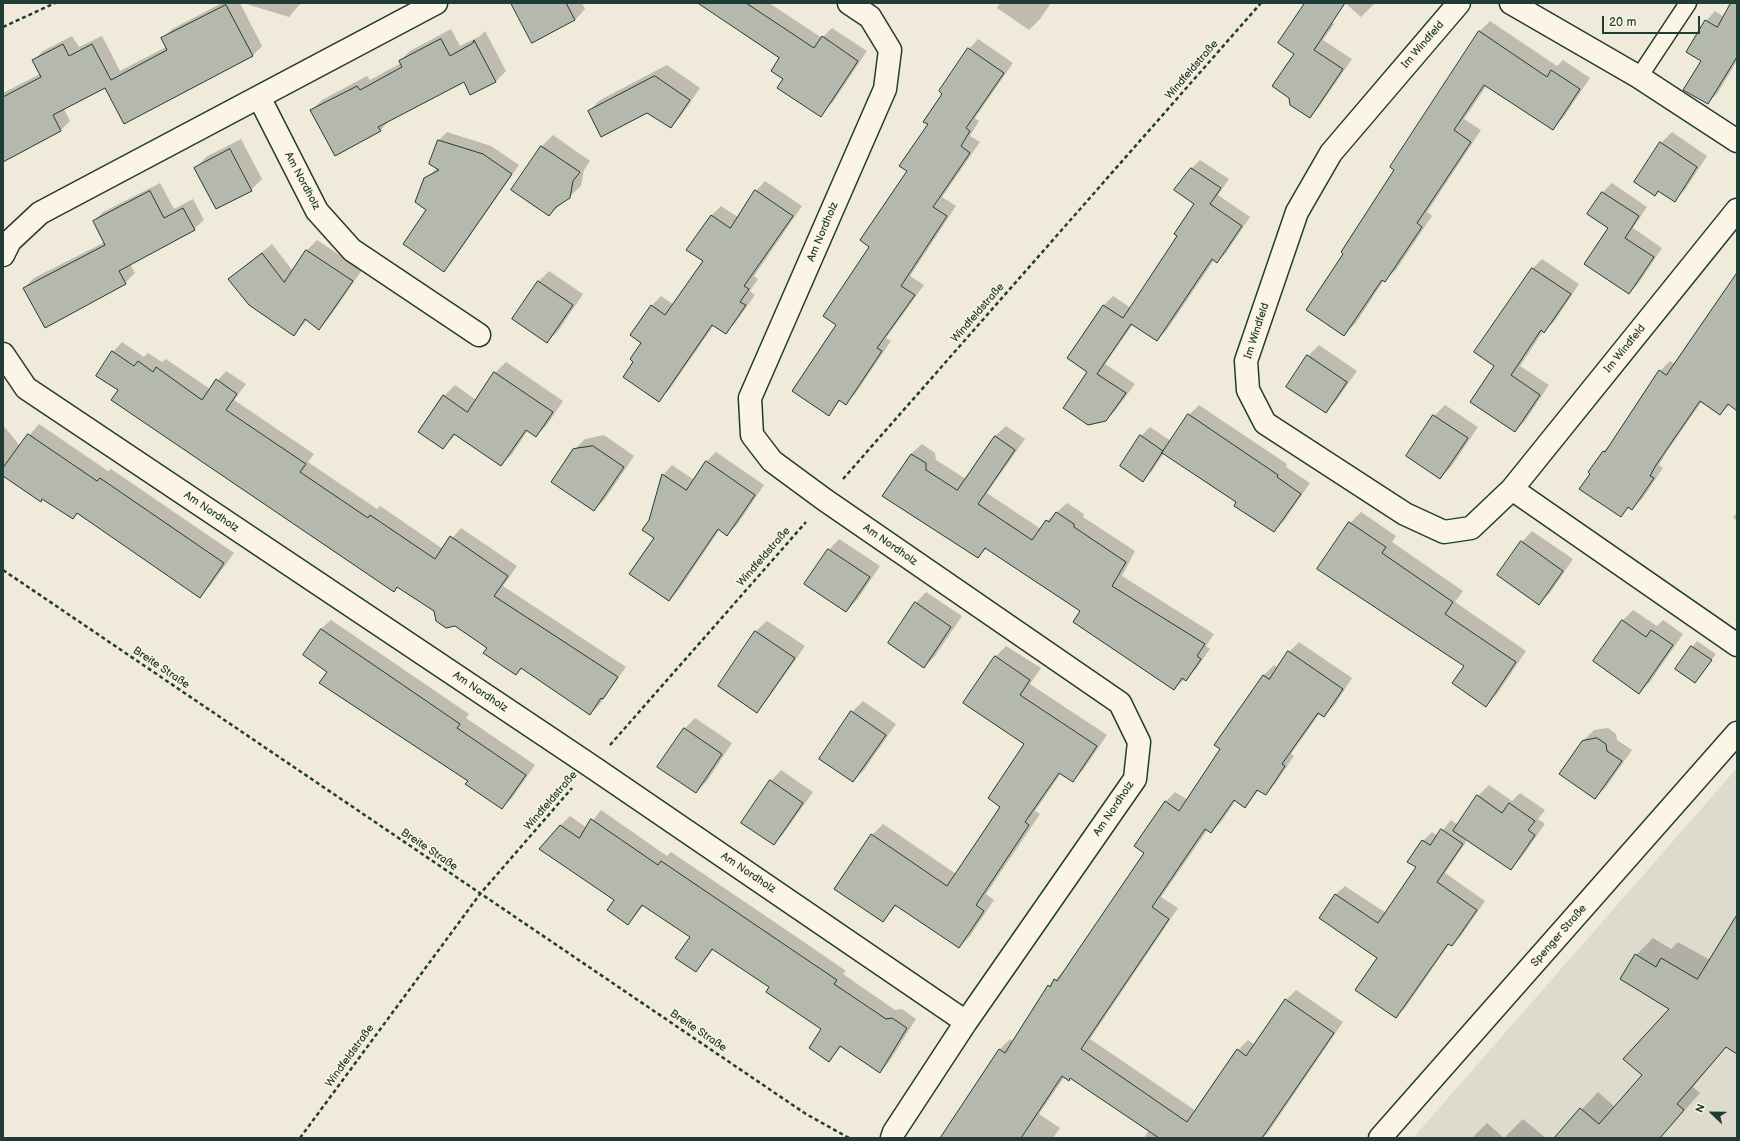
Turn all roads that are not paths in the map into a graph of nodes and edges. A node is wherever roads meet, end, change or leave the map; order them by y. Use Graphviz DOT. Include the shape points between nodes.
graph roads {
  1 [pos="436,3"];
  2 [pos="849,3"];
  3 [pos="1459,3"];
  4 [pos="1511,3"];
  5 [pos="1688,3"];
  6 [pos="1639,77"];
  7 [pos="259,97"];
  8 [pos="1737,141"];
  9 [pos="1737,210"];
  10 [pos="3,255"];
  11 [pos="479,336"];
  12 [pos="3,354"];
  13 [pos="1512,489"];
  14 [pos="1737,645"];
  15 [pos="1737,733"];
  16 [pos="966,1022"];
  17 [pos="892,1138"];
  18 [pos="1380,1138"];
  1 -- 7 [label="street"];
  2 -- 16 [label="street, Am Nordholz" via="870,17 890,50 885,89 750,398 752,435 772,461 825,500 1120,703 1139,742 1135,779"];
  3 -- 13 [label="street, Im Windfeld" via="1331,153 1297,212 1246,361 1248,390 1264,423 1405,514 1444,532 1471,528"];
  4 -- 6 [label="street"];
  5 -- 6 [label="lane"];
  6 -- 8 [label="street"];
  7 -- 10 [label="street" via="40,213 10,241"];
  7 -- 11 [label="street, Am Nordholz" via="317,211 352,250"];
  9 -- 13 [label="street, Im Windfeld"];
  12 -- 16 [label="street, Am Nordholz" via="26,388 591,766"];
  13 -- 14 [label="street"];
  15 -- 18 [label="street, Spenger Straße"];
  16 -- 17 [label="street, Am Nordholz"];
}
